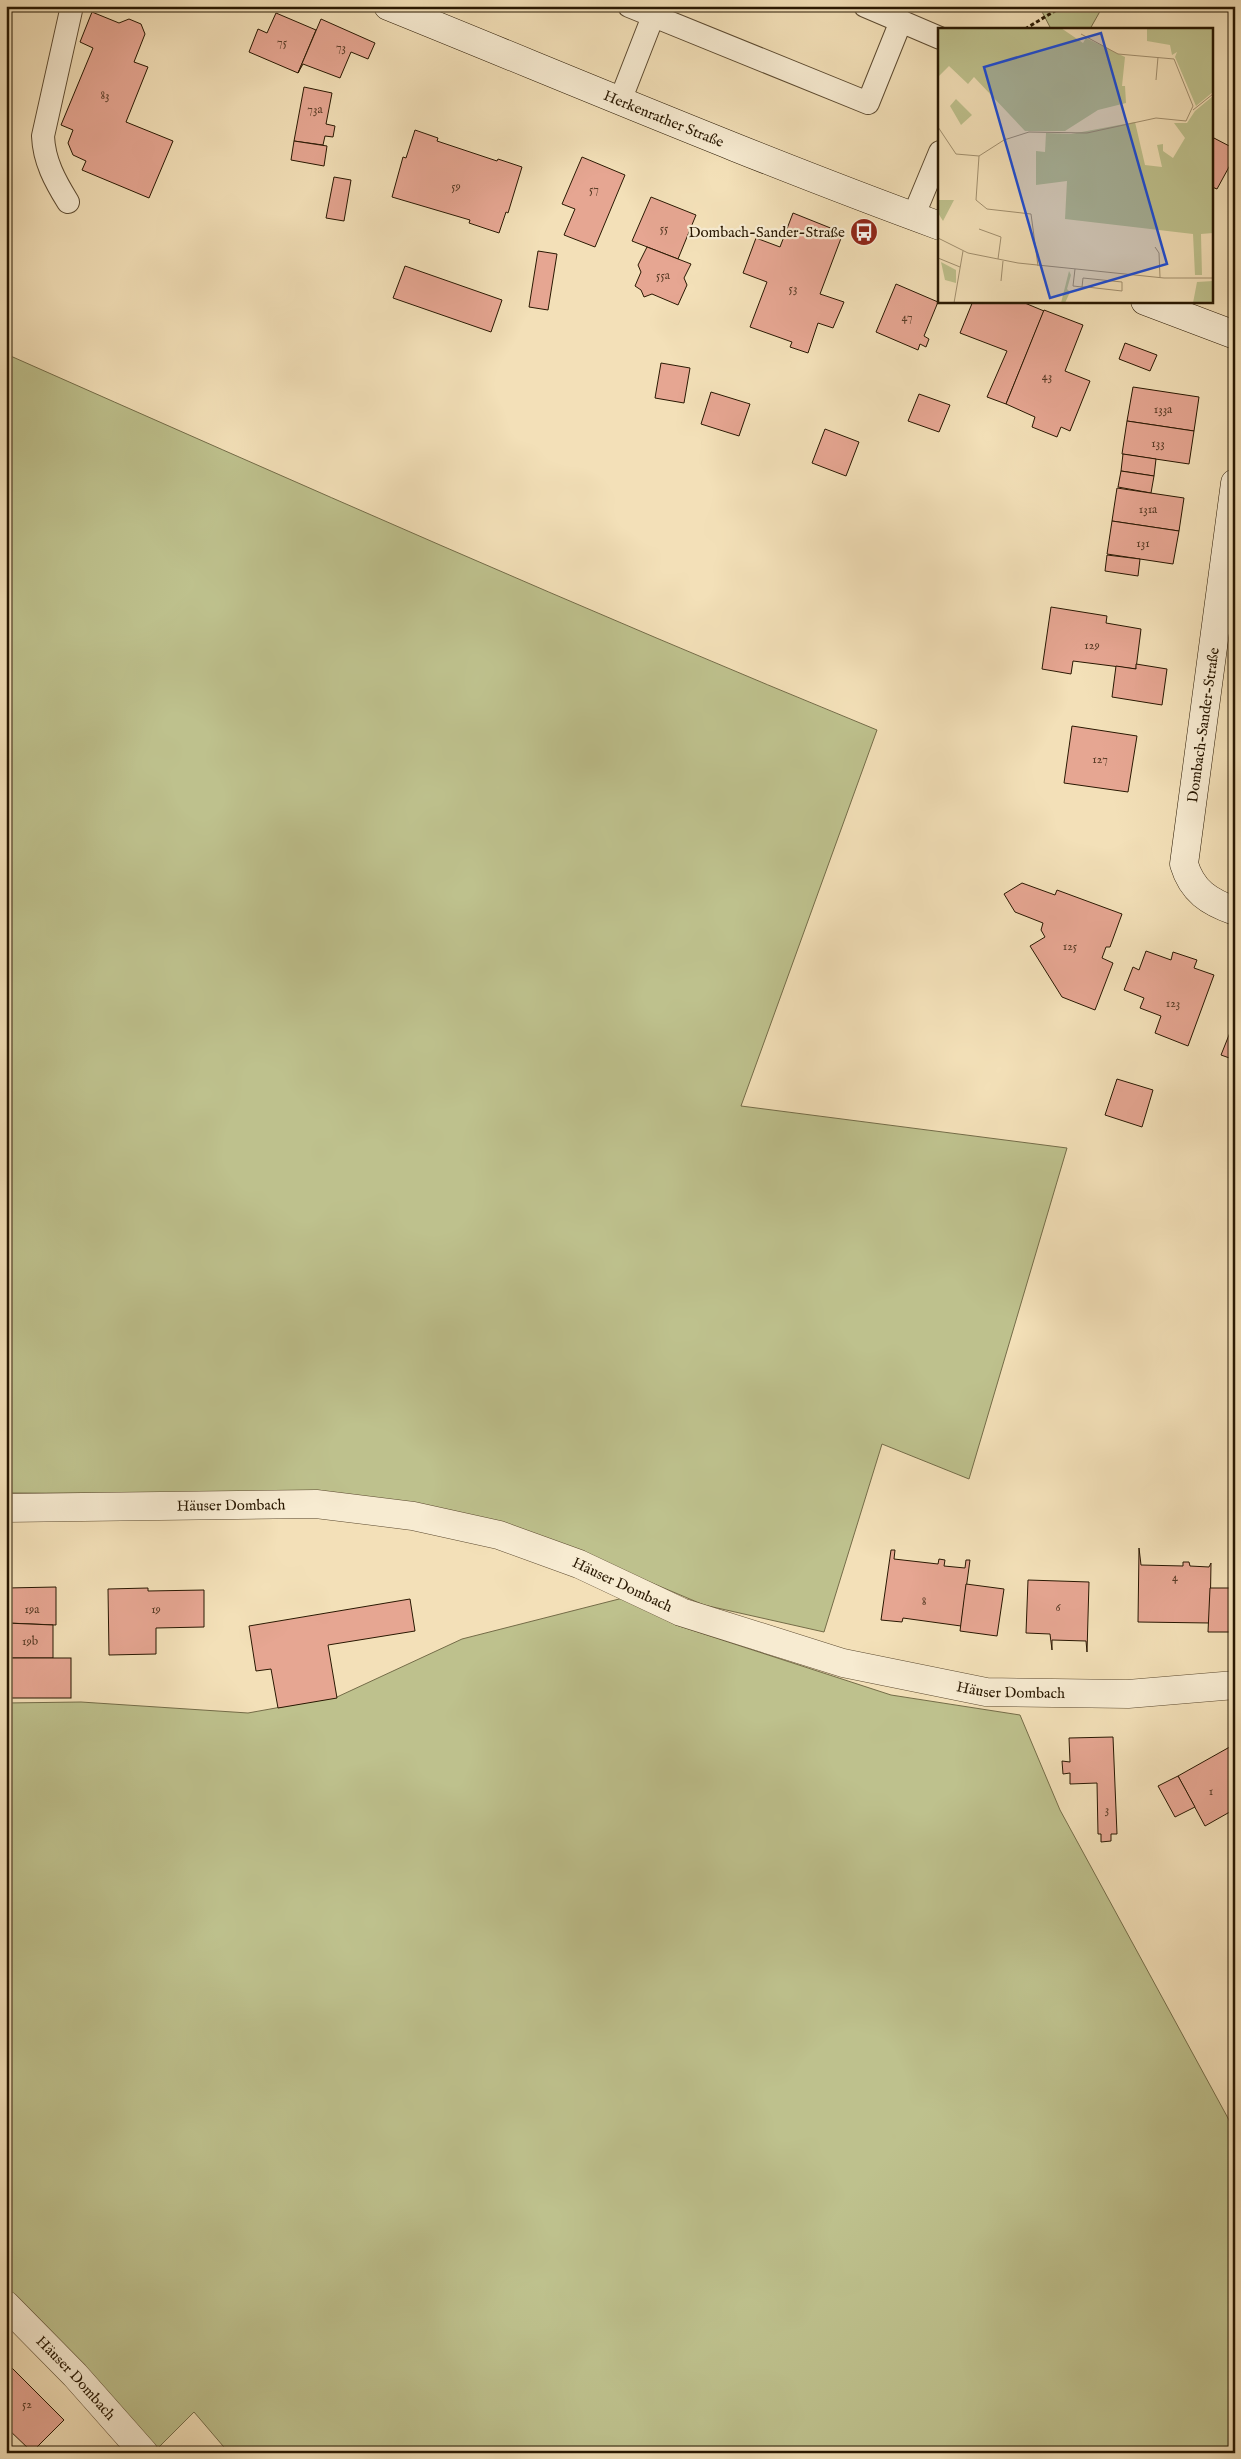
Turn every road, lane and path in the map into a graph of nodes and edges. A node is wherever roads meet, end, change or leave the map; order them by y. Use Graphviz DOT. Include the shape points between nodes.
graph roads {
  1 [pos="72,6"];
  2 [pos="388,6"];
  3 [pos="630,6"];
  4 [pos="865,6"];
  5 [pos="1063,6"];
  6 [pos="655,11"];
  7 [pos="901,21"];
  8 [pos="1027,28"];
  9 [pos="938,37"];
  10 [pos="620,101"];
  11 [pos="938,157"];
  12 [pos="68,202"];
  13 [pos="913,216"];
  14 [pos="938,225"];
  15 [pos="1148,302"];
  16 [pos="1235,335"];
  17 [pos="1235,483"];
  18 [pos="1235,911"];
  19 [pos="6,1508"];
  20 [pos="1235,1685"];
  21 [pos="6,2305"];
  22 [pos="144,2453"];
  1 -- 12 [label="lane" via="43,136 49,166"];
  2 -- 10 [label="street, Herkenrather Straße"];
  3 -- 6 [label="lane"];
  4 -- 7 [label="lane"];
  5 -- 8 [label="path"];
  6 -- 7 [label="lane" via="868,103"];
  6 -- 10 [label="lane"];
  7 -- 9 [label="lane"];
  10 -- 13 [label="street, Herkenrather Straße" via="666,122"];
  11 -- 13 [label="lane"];
  13 -- 14 [label="street, Herkenrather Straße"];
  15 -- 16 [label="street"];
  17 -- 18 [label="street, Dombach-Sander-Straße" via="1184,864 1189,881 1198,891"];
  19 -- 20 [label="street, Häuser Dombach" via="316,1504 413,1516 498,1535 579,1564 681,1612 843,1663 986,1692 1128,1694"];
  21 -- 22 [label="street, Häuser Dombach"];
}
